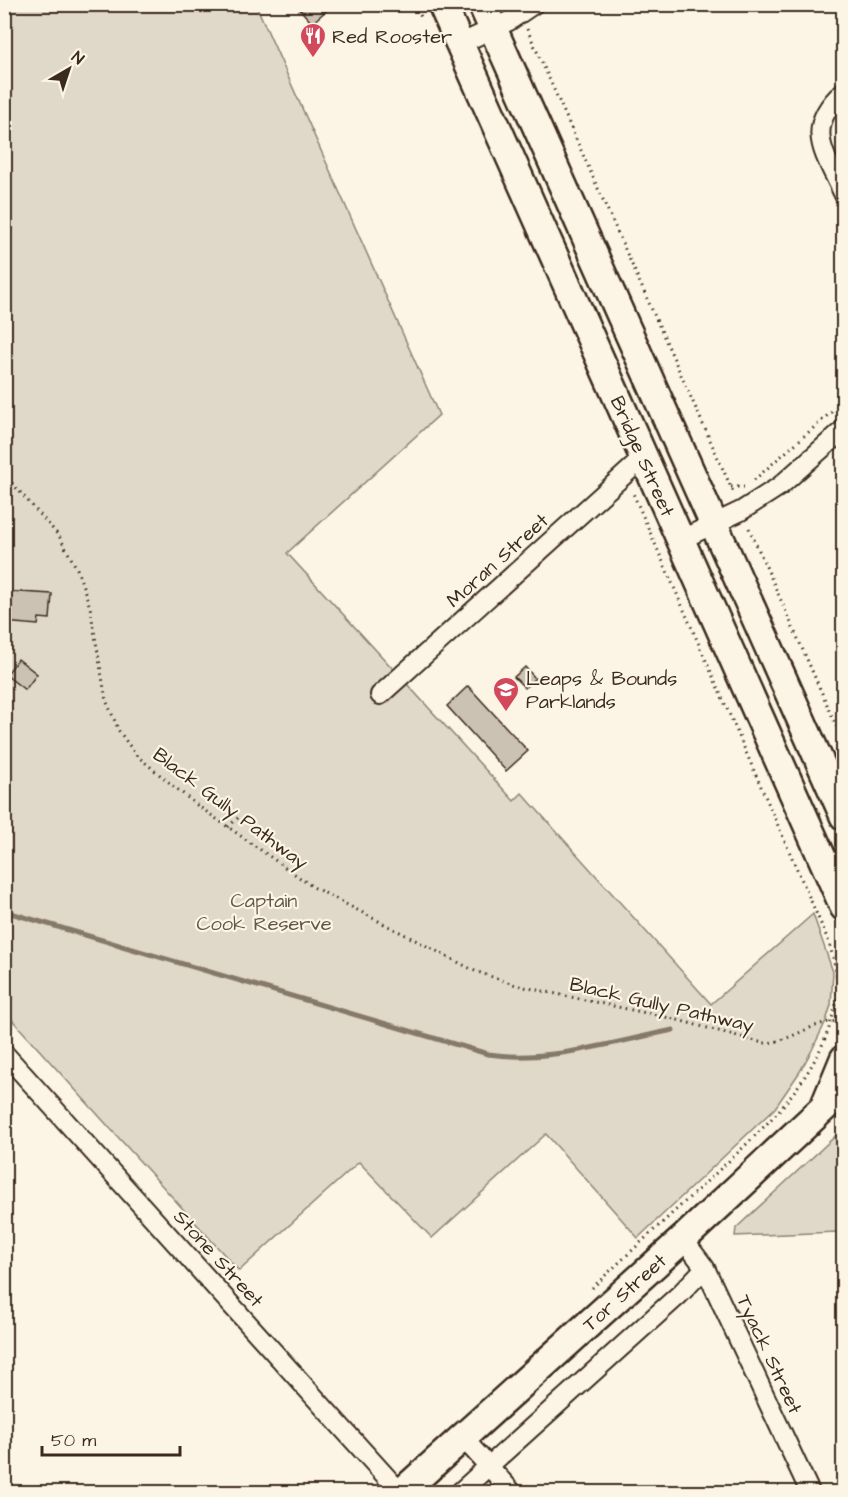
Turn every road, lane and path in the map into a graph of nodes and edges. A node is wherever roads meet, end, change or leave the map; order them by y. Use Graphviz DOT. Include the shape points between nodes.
graph roads {
  1 [pos="416,4"];
  2 [pos="482,4"];
  3 [pos="527,10"];
  4 [pos="433,14"];
  5 [pos="493,29"];
  6 [pos="459,44"];
  7 [pos="843,91"];
  8 [pos="843,195"];
  9 [pos="843,401"];
  10 [pos="843,429"];
  11 [pos="634,466"];
  12 [pos="4,474"];
  13 [pos="731,487"];
  14 [pos="741,511"];
  15 [pos="715,524"];
  16 [pos="680,540"];
  17 [pos="380,695"];
  18 [pos="843,743"];
  19 [pos="240,816"];
  20 [pos="843,816"];
  21 [pos="227,828"];
  22 [pos="843,907"];
  23 [pos="832,1020"];
  24 [pos="843,1022"];
  25 [pos="4,1053"];
  26 [pos="843,1059"];
  27 [pos="834,1098"];
  28 [pos="683,1239"];
  29 [pos="705,1268"];
  30 [pos="586,1294"];
  31 [pos="463,1438"];
  32 [pos="489,1467"];
  33 [pos="401,1492"];
  34 [pos="460,1492"];
  35 [pos="512,1492"];
  36 [pos="810,1492"];
  1 -- 4 [label="path"];
  2 -- 5 [label="highway, Bridge Street"];
  3 -- 5 [label="street"];
  3 -- 13 [label="path"];
  4 -- 6 [label="highway, Bridge Street"];
  5 -- 6 [label="street"];
  5 -- 15 [label="highway, Bridge Street"];
  6 -- 11 [label="highway, Bridge Street"];
  7 -- 8 [label="street" via="820,122 820,143"];
  9 -- 13 [label="path" via="746,486"];
  10 -- 14 [label="street" via="780,486"];
  11 -- 16 [label="highway, Bridge Street"];
  11 -- 17 [label="street, Moran Street"];
  11 -- 23 [label="path" via="835,959 838,989"];
  12 -- 21 [label="path, Black Gully Pathway" via="59,537 77,569 90,607 106,700 119,731 147,765"];
  13 -- 14 [label="path"];
  14 -- 15 [label="street"];
  14 -- 18 [label="path"];
  15 -- 16 [label="street"];
  15 -- 20 [label="highway, Bridge Street"];
  16 -- 22 [label="highway, Bridge Street"];
  19 -- 21 [label="path"];
  21 -- 23 [label="path, Black Gully Pathway" via="341,902 459,964 505,982 675,1019 763,1043 778,1042"];
  23 -- 24 [label="path"];
  23 -- 30 [label="path" via="818,1054 788,1101 758,1134"];
  25 -- 33 [label="street, Stone Street"];
  26 -- 27 [label="highway"];
  27 -- 28 [label="highway, Tor Street"];
  28 -- 29 [label="street, Tyack Street"];
  28 -- 31 [label="highway, Tor Street"];
  29 -- 32 [label="street"];
  29 -- 36 [label="street, Tyack Street"];
  31 -- 32 [label="street"];
  31 -- 33 [label="highway, Tor Street"];
  32 -- 34 [label="street"];
  32 -- 35 [label="street"];
}
